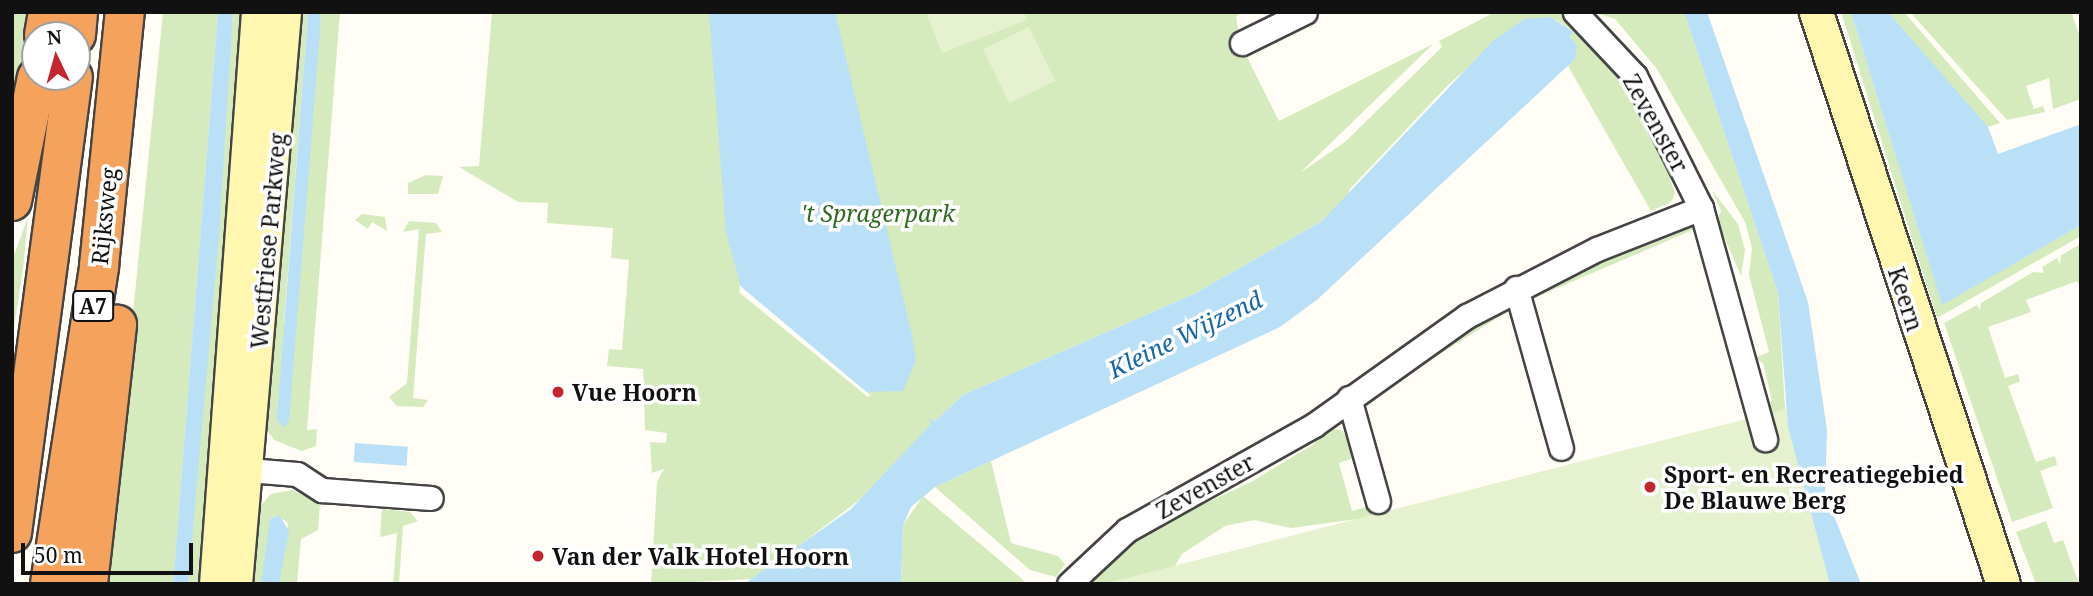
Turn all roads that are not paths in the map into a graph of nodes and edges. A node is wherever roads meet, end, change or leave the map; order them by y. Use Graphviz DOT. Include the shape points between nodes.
graph roads {
  1 [pos="258,12"];
  2 [pos="284,12"];
  3 [pos="1305,12"];
  4 [pos="1575,12"];
  5 [pos="1816,12"];
  6 [pos="124,19"];
  7 [pos="1242,43"];
  8 [pos="34,91"];
  9 [pos="71,91"];
  10 [pos="12,201"];
  11 [pos="1701,208"];
  12 [pos="1516,288"];
  13 [pos="1349,398"];
  14 [pos="1765,439"];
  15 [pos="1562,447"];
  16 [pos="236,469"];
  17 [pos="431,498"];
  18 [pos="1378,501"];
  19 [pos="12,533"];
  20 [pos="50,584"];
  21 [pos="88,584"];
  22 [pos="216,584"];
  23 [pos="235,584"];
  24 [pos="1069,584"];
  25 [pos="2003,584"];
  1 -- 16 [label="street, Westfriese Parkweg"];
  2 -- 16 [label="street, Westfriese Parkweg"];
  3 -- 7 [label="street"];
  4 -- 11 [label="street, Zevenster" via="1635,76"];
  5 -- 25 [label="street, Keern"];
  6 -- 20 [label="highway, Rijksweg / A7" via="99,266"];
  6 -- 21 [label="highway, A7" via="131,176"];
  8 -- 10 [label="highway"];
  9 -- 19 [label="highway, Rijksweg / A7"];
  11 -- 12 [label="street, Zevenster"];
  11 -- 14 [label="street, Zevenster"];
  12 -- 13 [label="street, Zevenster" via="1415,349"];
  12 -- 15 [label="street"];
  13 -- 18 [label="street"];
  13 -- 24 [label="street, Zevenster" via="1314,425 1127,530"];
  16 -- 17 [label="street" via="297,474 322,490"];
  16 -- 22 [label="street, Westfriese Parkweg"];
  16 -- 23 [label="street, Westfriese Parkweg"];
}
